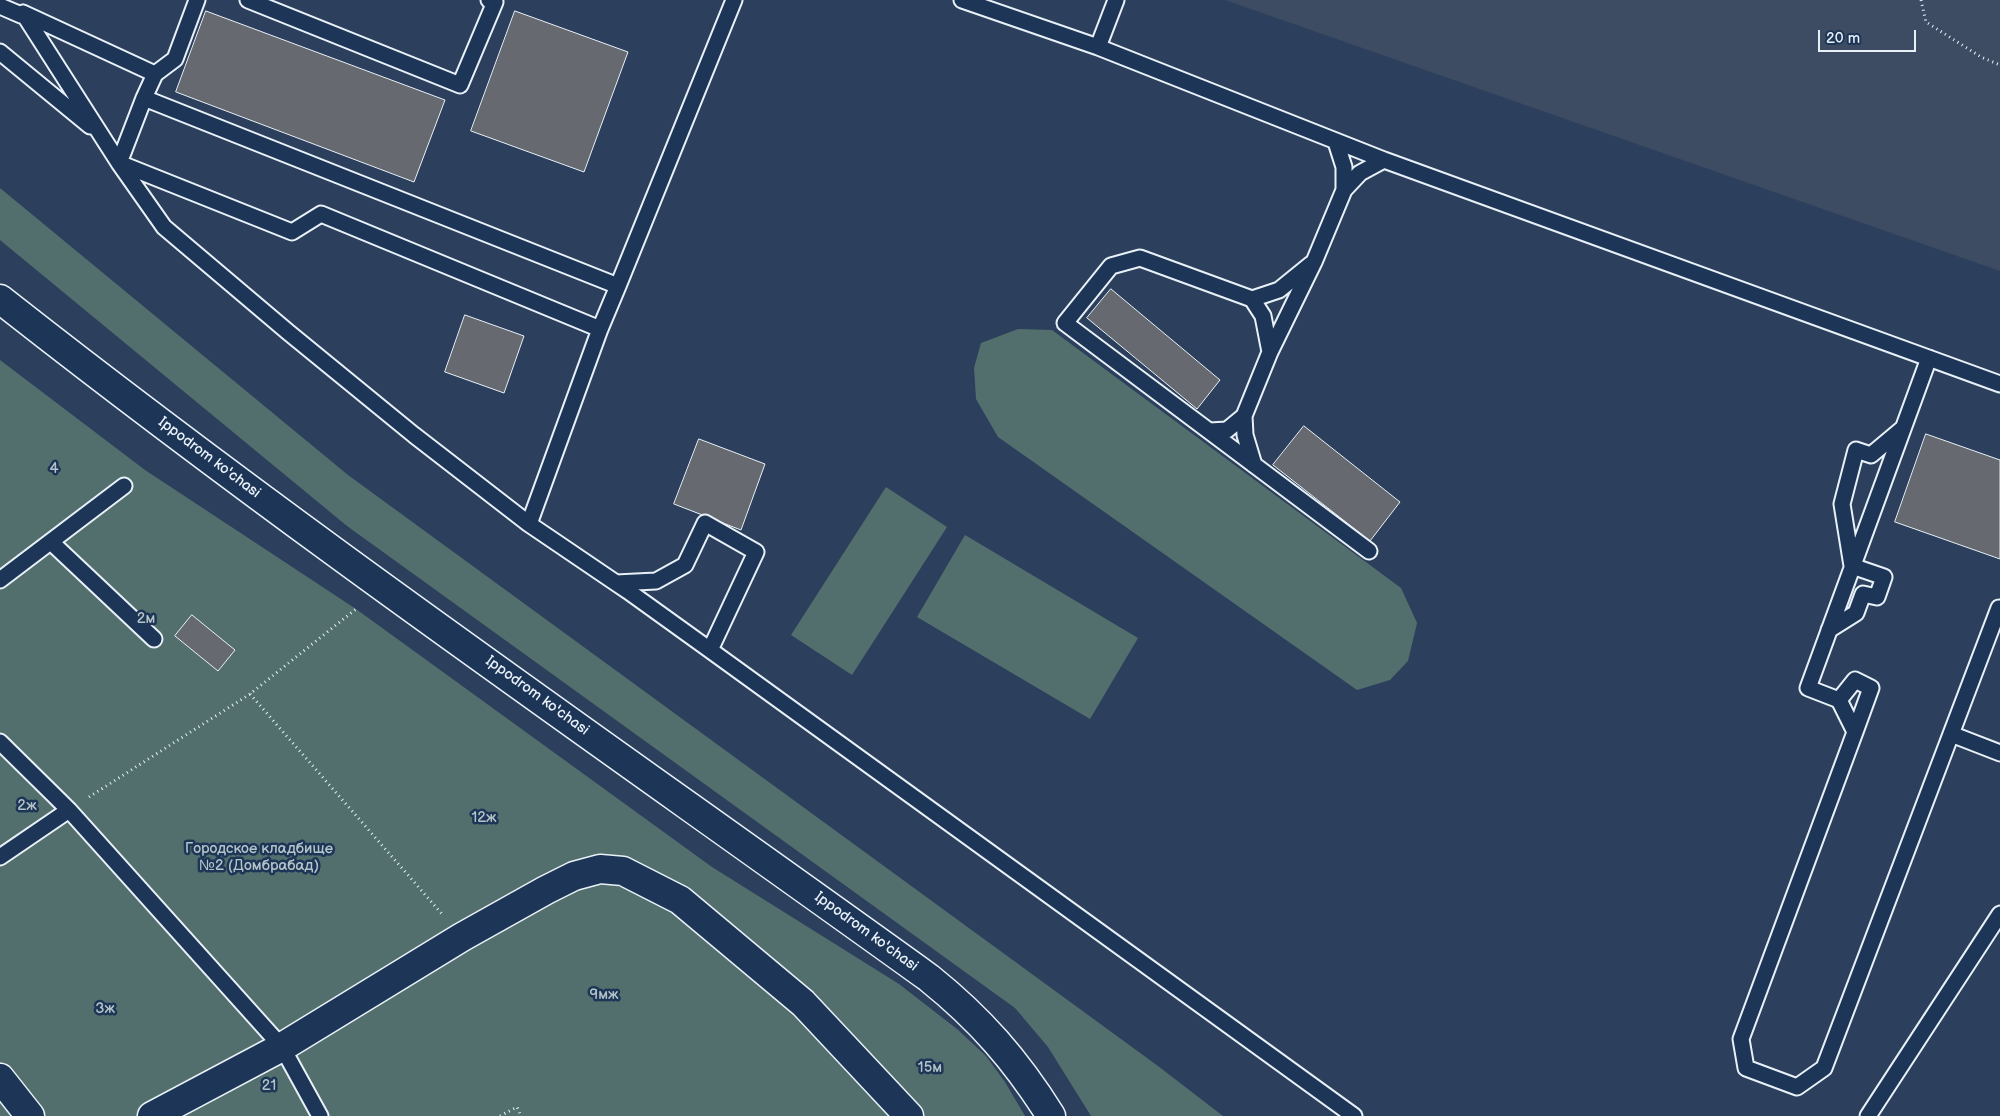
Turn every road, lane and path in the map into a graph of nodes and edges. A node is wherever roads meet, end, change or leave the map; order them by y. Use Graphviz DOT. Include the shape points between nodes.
graph roads {
  1 [pos="197,0"];
  2 [pos="248,0"];
  3 [pos="489,0"];
  4 [pos="734,0"];
  5 [pos="962,0"];
  6 [pos="1116,0"];
  7 [pos="1921,0"];
  8 [pos="0,6"];
  9 [pos="24,9"];
  10 [pos="1098,47"];
  11 [pos="0,52"];
  12 [pos="2000,65"];
  13 [pos="155,74"];
  14 [pos="144,98"];
  15 [pos="100,135"];
  16 [pos="1336,142"];
  17 [pos="1384,160"];
  18 [pos="119,164"];
  19 [pos="1344,190"];
  20 [pos="1314,262"];
  21 [pos="618,286"];
  22 [pos="0,299"];
  23 [pos="1252,299"];
  24 [pos="600,329"];
  25 [pos="1270,352"];
  26 [pos="1929,358"];
  27 [pos="2000,384"];
  28 [pos="1244,416"];
  29 [pos="1903,428"];
  30 [pos="1210,431"];
  31 [pos="1254,465"];
  32 [pos="124,486"];
  33 [pos="529,524"];
  34 [pos="51,542"];
  35 [pos="1369,551"];
  36 [pos="1852,566"];
  37 [pos="0,580"];
  38 [pos="616,583"];
  39 [pos="2000,608"];
  40 [pos="356,609"];
  41 [pos="1829,630"];
  42 [pos="154,639"];
  43 [pos="710,650"];
  44 [pos="250,694"];
  45 [pos="1839,700"];
  46 [pos="1855,732"];
  47 [pos="1951,734"];
  48 [pos="0,742"];
  49 [pos="2000,753"];
  50 [pos="69,810"];
  51 [pos="0,857"];
  52 [pos="2000,914"];
  53 [pos="462,937"];
  54 [pos="282,1047"];
  55 [pos="0,1078"];
  56 [pos="30,1116"];
  57 [pos="152,1116"];
  58 [pos="320,1116"];
  59 [pos="500,1116"];
  60 [pos="521,1116"];
  61 [pos="908,1116"];
  62 [pos="1051,1116"];
  63 [pos="1354,1116"];
  64 [pos="1868,1116"];
  1 -- 13 [label="lane" via="175,59"];
  2 -- 3 [label="lane" via="460,85 495,2"];
  4 -- 21 [label="lane"];
  5 -- 10 [label="lane"];
  6 -- 10 [label="lane"];
  7 -- 12 [label="path" via="1926,22 1981,57"];
  8 -- 9 [label="lane"];
  9 -- 13 [label="lane"];
  9 -- 15 [label="lane"];
  10 -- 16 [label="lane"];
  11 -- 15 [label="lane"];
  13 -- 14 [label="lane"];
  14 -- 18 [label="lane"];
  14 -- 21 [label="lane"];
  15 -- 18 [label="lane"];
  16 -- 17 [label="lane"];
  16 -- 19 [label="lane" via="1344,167"];
  17 -- 19 [label="lane" via="1360,174"];
  17 -- 26 [label="lane"];
  18 -- 24 [label="lane" via="292,232 321,214"];
  18 -- 33 [label="lane" via="164,227 288,332"];
  19 -- 20 [label="lane"];
  20 -- 23 [label="lane" via="1279,290"];
  20 -- 25 [label="lane"];
  21 -- 24 [label="lane"];
  22 -- 62 [label="street, Ippodrom ko'chasi" via="305,531 929,978 989,1032"];
  23 -- 25 [label="lane" via="1263,316"];
  23 -- 30 [label="lane" via="1140,258 1111,266 1065,323"];
  24 -- 33 [label="lane"];
  25 -- 28 [label="lane"];
  26 -- 27 [label="lane"];
  26 -- 29 [label="lane"];
  28 -- 30 [label="lane" via="1227,430"];
  28 -- 31 [label="lane" via="1245,435"];
  29 -- 36 [label="lane"];
  29 -- 36 [label="lane" via="1871,454 1856,450 1842,504"];
  30 -- 31 [label="lane"];
  31 -- 35 [label="lane"];
  32 -- 34 [label="lane"];
  33 -- 38 [label="lane"];
  34 -- 37 [label="lane"];
  34 -- 42 [label="lane"];
  36 -- 41 [label="lane"];
  36 -- 41 [label="lane" via="1884,577 1877,597 1863,594 1856,613"];
  38 -- 43 [label="lane"];
  38 -- 43 [label="lane" via="656,581 685,565 705,523 756,552"];
  39 -- 47 [label="lane"];
  40 -- 44 [label="path"];
  41 -- 45 [label="lane" via="1808,688"];
  43 -- 63 [label="lane"];
  44 -- 50 [label="path"];
  44 -- 53 [label="path"];
  45 -- 46 [label="lane"];
  45 -- 46 [label="lane" via="1855,680 1871,688"];
  46 -- 47 [label="lane" via="1741,1039 1746,1068 1797,1087 1824,1068"];
  47 -- 49 [label="lane"];
  48 -- 50 [label="lane"];
  50 -- 51 [label="lane"];
  50 -- 54 [label="lane"];
  52 -- 64 [label="lane"];
  53 -- 54 [label="street"];
  53 -- 61 [label="street" via="574,876 600,869 623,871 680,900 796,997"];
  54 -- 57 [label="street"];
  54 -- 58 [label="lane"];
  55 -- 56 [label="street"];
  59 -- 60 [label="path" via="517,1107"];
}
